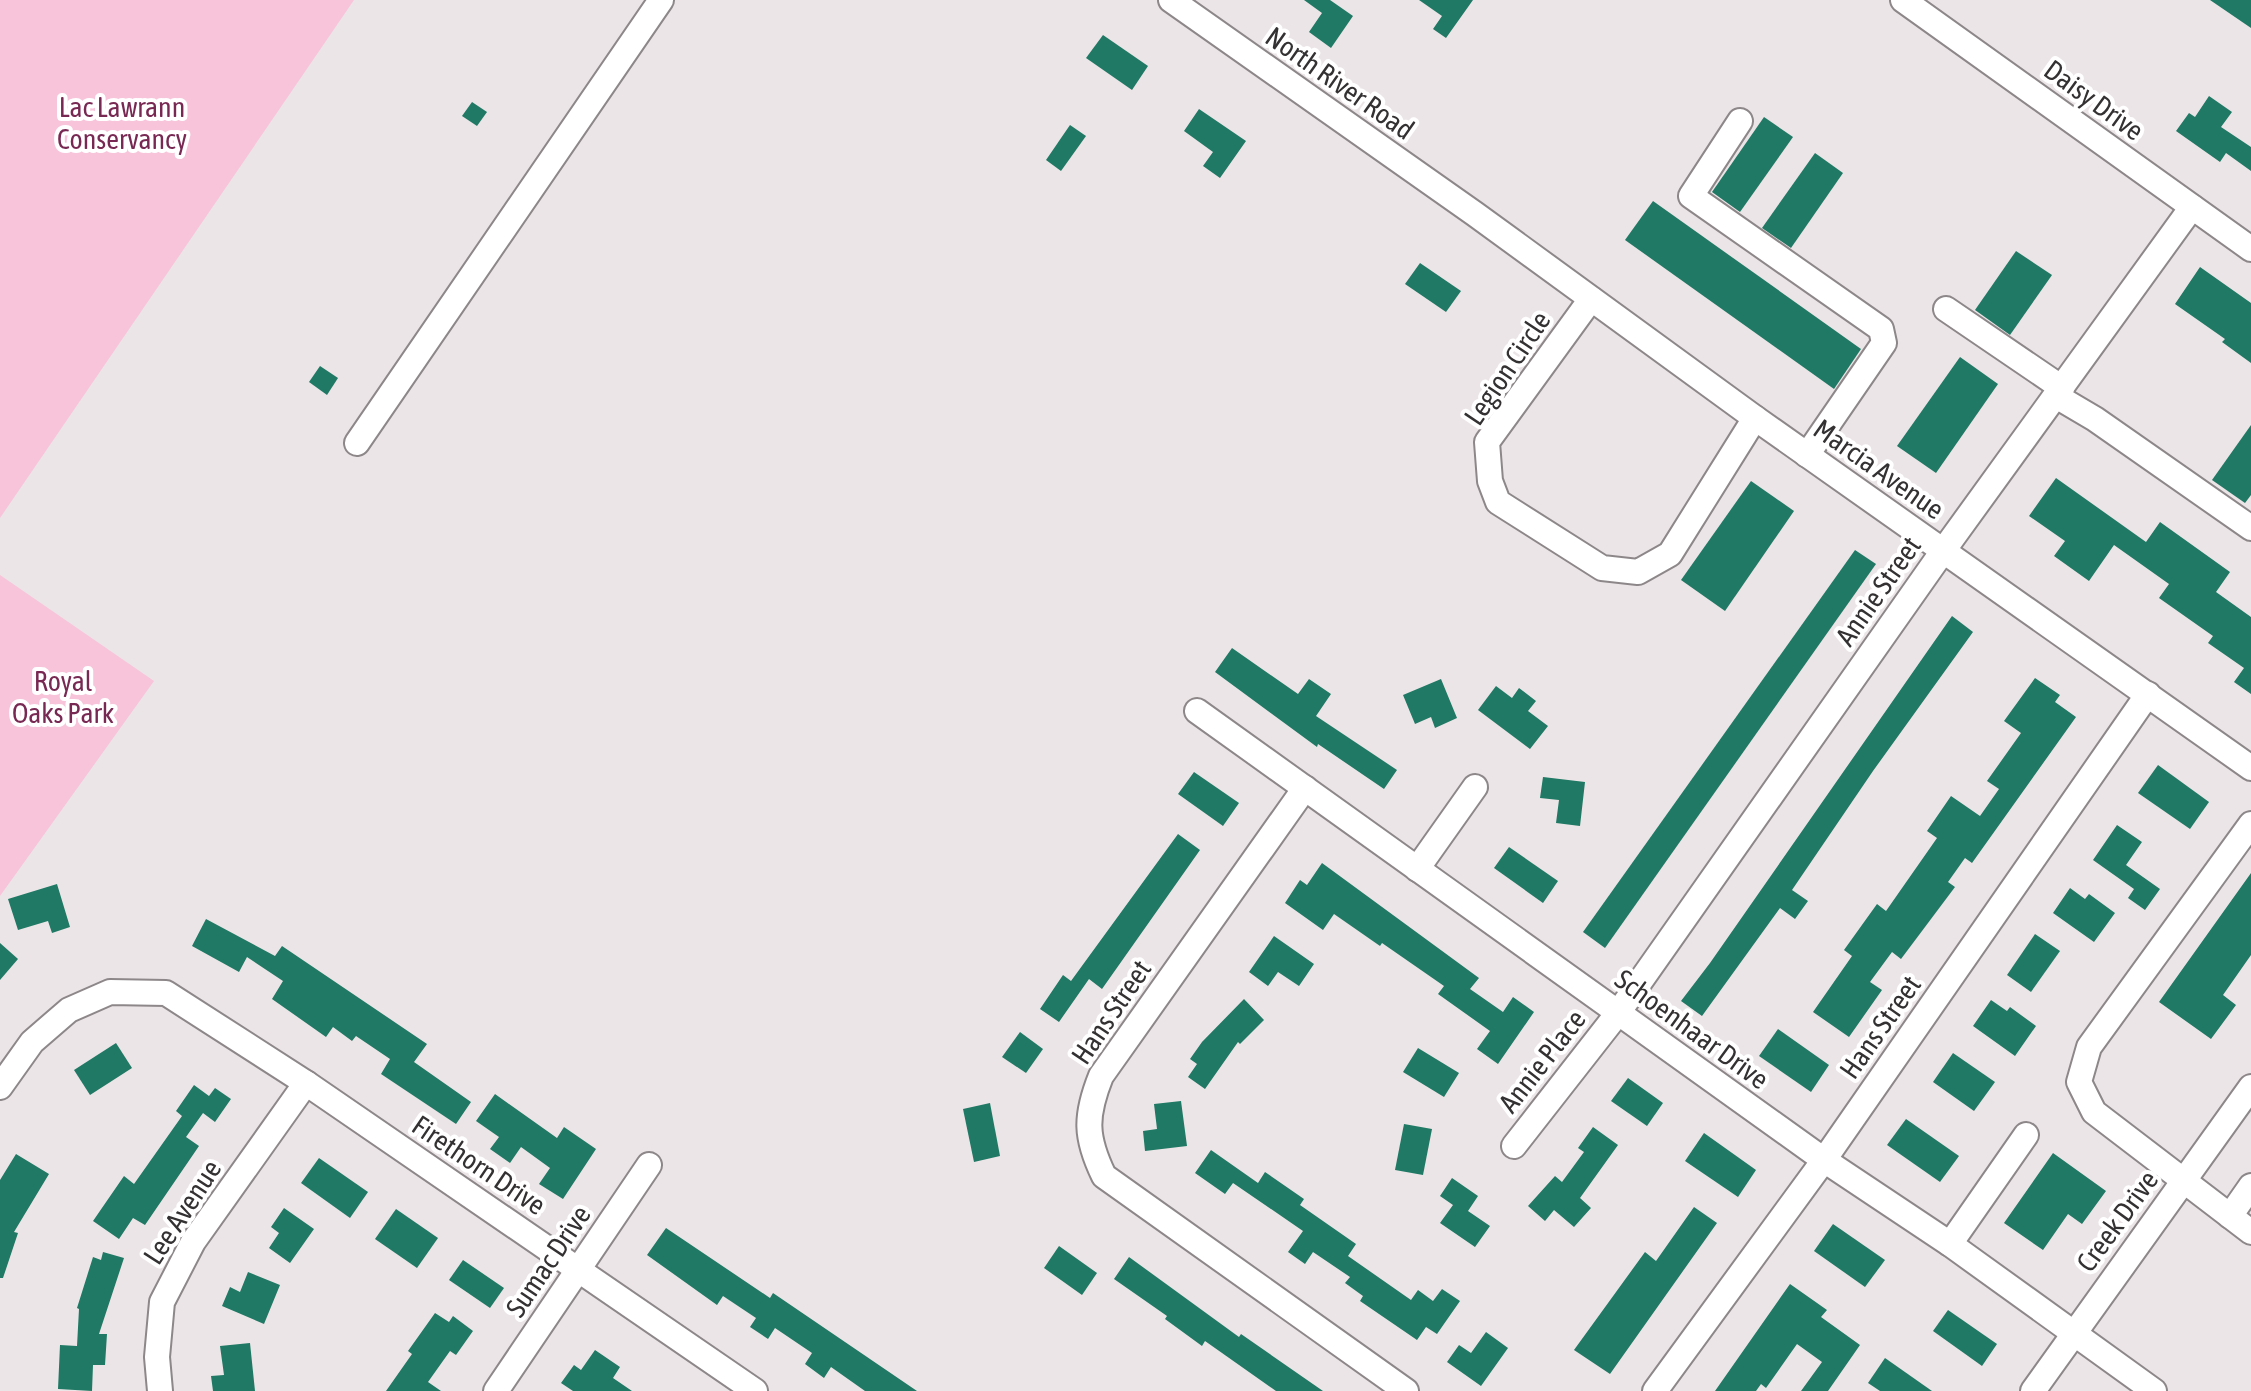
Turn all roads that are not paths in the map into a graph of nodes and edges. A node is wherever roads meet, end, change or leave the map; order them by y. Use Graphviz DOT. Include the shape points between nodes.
graph roads {
  1 [pos="661,0"];
  2 [pos="1171,0"];
  3 [pos="1903,0"];
  4 [pos="1740,121"];
  5 [pos="2192,207"];
  6 [pos="1475,214"];
  7 [pos="2251,249"];
  8 [pos="1591,299"];
  9 [pos="1946,309"];
  10 [pos="2059,392"];
  11 [pos="1755,418"];
  12 [pos="357,443"];
  13 [pos="1807,455"];
  14 [pos="2251,528"];
  15 [pos="1943,551"];
  16 [pos="2148,694"];
  17 [pos="1197,711"];
  18 [pos="2251,768"];
  19 [pos="1475,787"];
  20 [pos="1305,788"];
  21 [pos="2251,824"];
  22 [pos="1417,869"];
  23 [pos="1618,1013"];
  24 [pos="306,1083"];
  25 [pos="0,1087"];
  26 [pos="2251,1087"];
  27 [pos="2026,1135"];
  28 [pos="1514,1146"];
  29 [pos="1824,1160"];
  30 [pos="649,1165"];
  31 [pos="2184,1180"];
  32 [pos="2251,1186"];
  33 [pos="2230,1216"];
  34 [pos="2251,1232"];
  35 [pos="1950,1244"];
  36 [pos="580,1269"];
  37 [pos="2075,1331"];
  38 [pos="160,1391"];
  39 [pos="496,1391"];
  40 [pos="755,1391"];
  41 [pos="1406,1391"];
  42 [pos="1655,1391"];
  43 [pos="2033,1391"];
  44 [pos="2154,1391"];
  1 -- 12 [label="street"];
  2 -- 6 [label="street, North River Road"];
  3 -- 5 [label="street, Daisy Drive"];
  4 -- 13 [label="street" via="1691,196 1881,329 1884,343"];
  5 -- 7 [label="street, Daisy Drive"];
  5 -- 10 [label="street, Annie Street"];
  6 -- 8 [label="street, Marcia Avenue"];
  8 -- 11 [label="street, Marcia Avenue"];
  8 -- 11 [label="street, Legion Circle" via="1487,442 1490,481 1498,502 1602,568 1638,572 1670,554"];
  9 -- 10 [label="street"];
  10 -- 14 [label="street"];
  10 -- 15 [label="street, Annie Street"];
  11 -- 13 [label="street, Marcia Avenue"];
  13 -- 15 [label="street, Marcia Avenue"];
  15 -- 16 [label="street, Marcia Avenue"];
  15 -- 23 [label="street, Annie Street"];
  16 -- 18 [label="street, Marcia Avenue"];
  16 -- 29 [label="street, Hans Street"];
  17 -- 20 [label="street, Schoenhaar Drive"];
  19 -- 22 [label="street"];
  20 -- 22 [label="street, Schoenhaar Drive"];
  20 -- 41 [label="street, Hans Street" via="1101,1076 1087,1121 1092,1152 1104,1176"];
  21 -- 31 [label="street" via="2089,1047 2079,1082 2094,1112"];
  22 -- 23 [label="street, Schoenhaar Drive"];
  23 -- 28 [label="street, Annie Place"];
  23 -- 29 [label="street, Schoenhaar Drive"];
  24 -- 25 [label="street, Firethorn Drive" via="166,993 110,992 69,1010 32,1042"];
  24 -- 36 [label="street, Firethorn Drive"];
  24 -- 38 [label="street, Lee Avenue" via="193,1242 162,1302"];
  26 -- 31 [label="street, Creek Drive"];
  27 -- 35 [label="street"];
  29 -- 35 [label="street, Schoenhaar Drive"];
  29 -- 42 [label="street, Hans Street"];
  30 -- 36 [label="street, Sumac Drive"];
  31 -- 33 [label="street"];
  31 -- 37 [label="street, Creek Drive"];
  32 -- 33 [label="street"];
  33 -- 34 [label="street"];
  35 -- 37 [label="street, Schoenhaar Drive"];
  36 -- 39 [label="street, Sumac Drive"];
  36 -- 40 [label="street, Firethorn Drive"];
  37 -- 43 [label="street, Creek Drive"];
  37 -- 44 [label="street, Schoenhaar Drive"];
}
